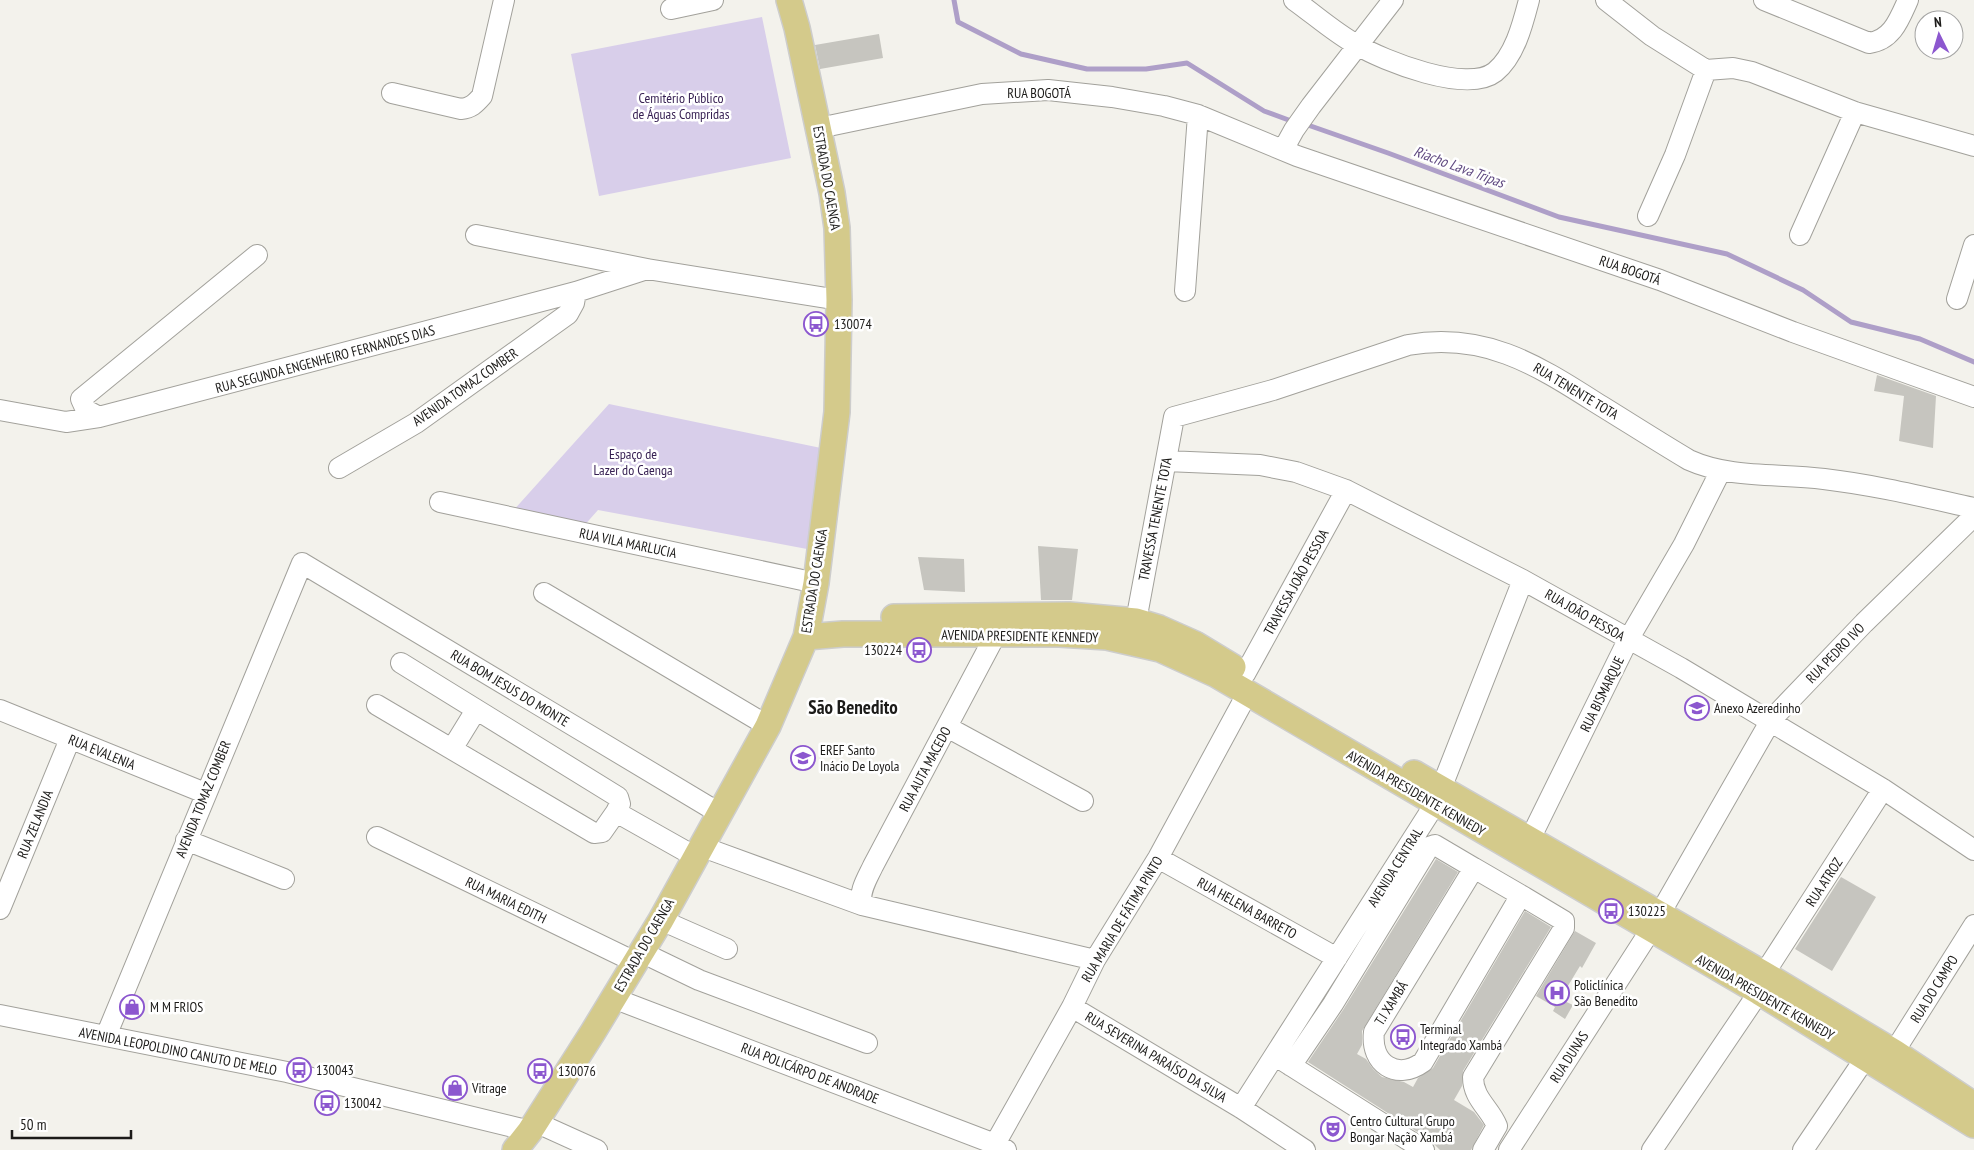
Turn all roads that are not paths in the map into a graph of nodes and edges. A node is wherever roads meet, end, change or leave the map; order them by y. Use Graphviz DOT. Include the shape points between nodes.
graph roads {
  1 [pos="504,0"];
  2 [pos="713,0"];
  3 [pos="789,0"];
  4 [pos="1294,0"];
  5 [pos="1393,0"];
  6 [pos="1529,0"];
  7 [pos="1606,0"];
  8 [pos="1908,0"];
  9 [pos="1771,1"];
  10 [pos="671,9"];
  11 [pos="1357,45"];
  12 [pos="1706,70"];
  13 [pos="392,93"];
  14 [pos="1855,112"];
  15 [pos="1198,115"];
  16 [pos="818,128"];
  17 [pos="1974,146"];
  18 [pos="1284,150"];
  19 [pos="1648,216"];
  20 [pos="476,235"];
  21 [pos="1800,235"];
  22 [pos="1974,245"];
  23 [pos="257,255"];
  24 [pos="647,269"];
  25 [pos="1184,291"];
  26 [pos="576,292"];
  27 [pos="1957,299"];
  28 [pos="839,300"];
  29 [pos="1974,397"];
  30 [pos="0,410"];
  31 [pos="99,417"];
  32 [pos="1174,417"];
  33 [pos="1166,461"];
  34 [pos="339,468"];
  35 [pos="1720,472"];
  36 [pos="1346,490"];
  37 [pos="440,502"];
  38 [pos="1974,508"];
  39 [pos="1974,516"];
  40 [pos="302,563"];
  41 [pos="1523,580"];
  42 [pos="816,583"];
  43 [pos="544,593"];
  44 [pos="1136,621"];
  45 [pos="808,628"];
  46 [pos="996,634"];
  47 [pos="1628,640"];
  48 [pos="401,664"];
  49 [pos="1246,684"];
  50 [pos="377,705"];
  51 [pos="0,710"];
  52 [pos="476,710"];
  53 [pos="1771,720"];
  54 [pos="768,726"];
  55 [pos="947,727"];
  56 [pos="70,739"];
  57 [pos="452,749"];
  58 [pos="1884,789"];
  59 [pos="205,793"];
  60 [pos="1437,796"];
  61 [pos="1083,801"];
  62 [pos="616,812"];
  63 [pos="719,813"];
  64 [pos="377,838"];
  65 [pos="186,840"];
  66 [pos="1530,840"];
  67 [pos="1974,850"];
  68 [pos="697,851"];
  69 [pos="1158,858"];
  70 [pos="1474,868"];
  71 [pos="284,879"];
  72 [pos="1524,897"];
  73 [pos="862,905"];
  74 [pos="0,909"];
  75 [pos="661,920"];
  76 [pos="1655,922"];
  77 [pos="1974,925"];
  78 [pos="727,949"];
  79 [pos="638,957"];
  80 [pos="1337,958"];
  81 [pos="1095,960"];
  82 [pos="1761,983"];
  83 [pos="613,998"];
  84 [pos="1072,1007"];
  85 [pos="0,1015"];
  86 [pos="106,1036"];
  87 [pos="867,1044"];
  88 [pos="1894,1052"];
  89 [pos="1274,1054"];
  90 [pos="1866,1057"];
  91 [pos="1291,1066"];
  92 [pos="1974,1105"];
  93 [pos="1241,1108"];
  94 [pos="1974,1125"];
  95 [pos="532,1126"];
  96 [pos="1000,1147"];
  97 [pos="515,1150"];
  98 [pos="597,1150"];
  99 [pos="1305,1150"];
  100 [pos="1424,1150"];
  101 [pos="1483,1150"];
  102 [pos="1509,1150"];
  103 [pos="1652,1150"];
  104 [pos="1803,1150"];
  1 -- 13 [label="street" via="482,96 470,108 461,109"];
  2 -- 10 [label="street"];
  3 -- 16 [label="main road, ESTRADA DO CAENGA"];
  4 -- 11 [label="street"];
  5 -- 11 [label="street"];
  6 -- 11 [label="street" via="1523,24 1506,60 1495,72 1481,79 1415,70"];
  7 -- 12 [label="street" via="1652,36"];
  8 -- 9 [label="street" via="1888,36 1869,43"];
  11 -- 18 [label="street" via="1294,130"];
  12 -- 14 [label="street" via="1733,68 1752,72"];
  12 -- 19 [label="street" via="1675,155"];
  14 -- 17 [label="street"];
  14 -- 21 [label="street"];
  15 -- 16 [label="street, RUA BOGOTÁ" via="1112,97 1048,90 982,94"];
  15 -- 18 [label="street, RUA BOGOTÁ"];
  15 -- 25 [label="street"];
  16 -- 28 [label="main road, ESTRADA DO CAENGA" via="837,228"];
  18 -- 29 [label="street, RUA BOGOTÁ" via="1660,280"];
  20 -- 24 [label="street, RUA SEGUNDA ENGENHEIRO FERNANDES DIAS"];
  22 -- 27 [label="street"];
  23 -- 31 [label="street" via="81,399 86,410"];
  24 -- 26 [label="street, RUA SEGUNDA ENGENHEIRO FERNANDES DIAS"];
  24 -- 28 [label="street, RUA SEGUNDA ENGENHEIRO FERNANDES DIAS"];
  26 -- 31 [label="street, RUA SEGUNDA ENGENHEIRO FERNANDES DIAS"];
  26 -- 34 [label="street, AVENIDA TOMAZ COMBER" via="568,314 416,422"];
  28 -- 42 [label="main road, ESTRADA DO CAENGA" via="837,412"];
  30 -- 31 [label="street, RUA SEGUNDA ENGENHEIRO FERNANDES DIAS" via="66,422"];
  32 -- 33 [label="street, TRAVESSA TENENTE TOTA"];
  32 -- 35 [label="street, RUA TENENTE TOTA" via="1273,390 1408,345 1432,341 1462,342 1495,349 1536,366 1689,460"];
  33 -- 36 [label="street, RUA JOÃO PESSOA" via="1260,465 1296,472"];
  33 -- 44 [label="street, TRAVESSA TENENTE TOTA"];
  35 -- 38 [label="street, RUA TENENTE TOTA" via="1862,483"];
  35 -- 47 [label="street, RUA BISMARQUE" via="1684,544"];
  36 -- 41 [label="street, RUA JOÃO PESSOA"];
  36 -- 49 [label="street, TRAVESSA JOÃO PESSOA"];
  37 -- 42 [label="street, RUA VILA MARLUCIA"];
  39 -- 53 [label="street, RUA PEDRO IVO"];
  40 -- 59 [label="street, AVENIDA TOMAZ COMBER"];
  40 -- 63 [label="street, RUA BOM JESUS DO MONTE"];
  41 -- 47 [label="street, RUA JOÃO PESSOA"];
  41 -- 60 [label="street, AVENIDA CENTRAL"];
  42 -- 45 [label="main road, ESTRADA DO CAENGA"];
  43 -- 54 [label="street"];
  44 -- 45 [label="main road, AVENIDA PRESIDENTE KENNEDY" via="1070,615"];
  44 -- 49 [label="main road, AVENIDA PRESIDENTE KENNEDY" via="1195,644"];
  45 -- 46 [label="main road, AVENIDA PRESIDENTE KENNEDY" via="843,634"];
  45 -- 54 [label="main road, ESTRADA DO CAENGA"];
  46 -- 49 [label="main road, AVENIDA PRESIDENTE KENNEDY" via="1107,637 1160,649"];
  46 -- 55 [label="street, RUA AUTA MACEDO"];
  47 -- 53 [label="street, RUA JOÃO PESSOA"];
  47 -- 66 [label="street, RUA BISMARQUE"];
  48 -- 52 [label="street"];
  49 -- 60 [label="main road, AVENIDA PRESIDENTE KENNEDY"];
  49 -- 69 [label="street, RUA MARIA DE FÁTIMA PINTO"];
  50 -- 57 [label="street"];
  51 -- 56 [label="street, RUA EVALENIA"];
  52 -- 57 [label="street"];
  52 -- 62 [label="street" via="618,797 620,804"];
  53 -- 58 [label="street, RUA JOÃO PESSOA"];
  53 -- 76 [label="street, RUA PEDRO IVO"];
  54 -- 63 [label="main road, ESTRADA DO CAENGA"];
  55 -- 61 [label="street"];
  55 -- 73 [label="street, RUA AUTA MACEDO" via="873,866 863,888"];
  56 -- 59 [label="street, RUA EVALENIA"];
  56 -- 74 [label="street, RUA ZELANDIA"];
  57 -- 62 [label="street" via="594,832 602,832"];
  58 -- 67 [label="street, RUA JOÃO PESSOA"];
  58 -- 82 [label="street, RUA ATROZ"];
  59 -- 65 [label="street, AVENIDA TOMAZ COMBER"];
  60 -- 66 [label="main road, AVENIDA PRESIDENTE KENNEDY"];
  60 -- 76 [label="main road, AVENIDA PRESIDENTE KENNEDY"];
  60 -- 80 [label="street, AVENIDA CENTRAL"];
  62 -- 68 [label="street"];
  63 -- 68 [label="main road, ESTRADA DO CAENGA"];
  64 -- 79 [label="street, RUA MARIA EDITH"];
  65 -- 71 [label="street"];
  65 -- 86 [label="street, AVENIDA TOMAZ COMBER"];
  66 -- 76 [label="main road, AVENIDA PRESIDENTE KENNEDY"];
  68 -- 73 [label="street"];
  68 -- 75 [label="main road, ESTRADA DO CAENGA"];
  69 -- 80 [label="street, RUA HELENA BARRETO"];
  69 -- 81 [label="street, RUA MARIA DE FÁTIMA PINTO"];
  70 -- 72 [label="street"];
  70 -- 72 [label="street, T.I XAMBÁ" via="1374,1032 1374,1052 1387,1066 1406,1070 1423,1062 1518,900"];
  70 -- 91 [label="street" via="1435,845 1429,847"];
  72 -- 101 [label="street" via="1564,921 1564,928 1473,1078 1477,1097 1494,1116 1497,1126"];
  73 -- 81 [label="street"];
  75 -- 78 [label="street"];
  75 -- 79 [label="main road, ESTRADA DO CAENGA"];
  76 -- 82 [label="main road, AVENIDA PRESIDENTE KENNEDY"];
  76 -- 102 [label="street, RUA DUNAS"];
  77 -- 88 [label="street, RUA DO CAMPO"];
  79 -- 83 [label="main road, ESTRADA DO CAENGA"];
  79 -- 87 [label="street, RUA MARIA EDITH"];
  80 -- 89 [label="street, AVENIDA CENTRAL"];
  81 -- 84 [label="street, RUA MARIA DE FÁTIMA PINTO"];
  82 -- 88 [label="main road, AVENIDA PRESIDENTE KENNEDY"];
  82 -- 90 [label="main road, AVENIDA PRESIDENTE KENNEDY"];
  82 -- 103 [label="street, RUA ATROZ"];
  83 -- 95 [label="main road, ESTRADA DO CAENGA"];
  83 -- 96 [label="street, RUA POLICÁRPO DE ANDRADE"];
  84 -- 93 [label="street, RUA SEVERINA PARAÍSO DA SILVA"];
  84 -- 96 [label="street, RUA MARIA DE FÁTIMA PINTO"];
  85 -- 86 [label="street, AVENIDA LEOPOLDINO CANUTO DE MELO"];
  86 -- 95 [label="street, AVENIDA LEOPOLDINO CANUTO DE MELO"];
  88 -- 92 [label="main road, AVENIDA PRESIDENTE KENNEDY"];
  89 -- 91 [label="street"];
  89 -- 93 [label="street, AVENIDA CENTRAL"];
  90 -- 94 [label="main road, AVENIDA PRESIDENTE KENNEDY"];
  90 -- 104 [label="street"];
  91 -- 100 [label="street"];
  93 -- 99 [label="street, RUA SEVERINA PARAÍSO DA SILVA"];
  95 -- 97 [label="main road, ESTRADA DO CAENGA"];
  95 -- 98 [label="street, AVENIDA LEOPOLDINO CANUTO DE MELO"];
}
